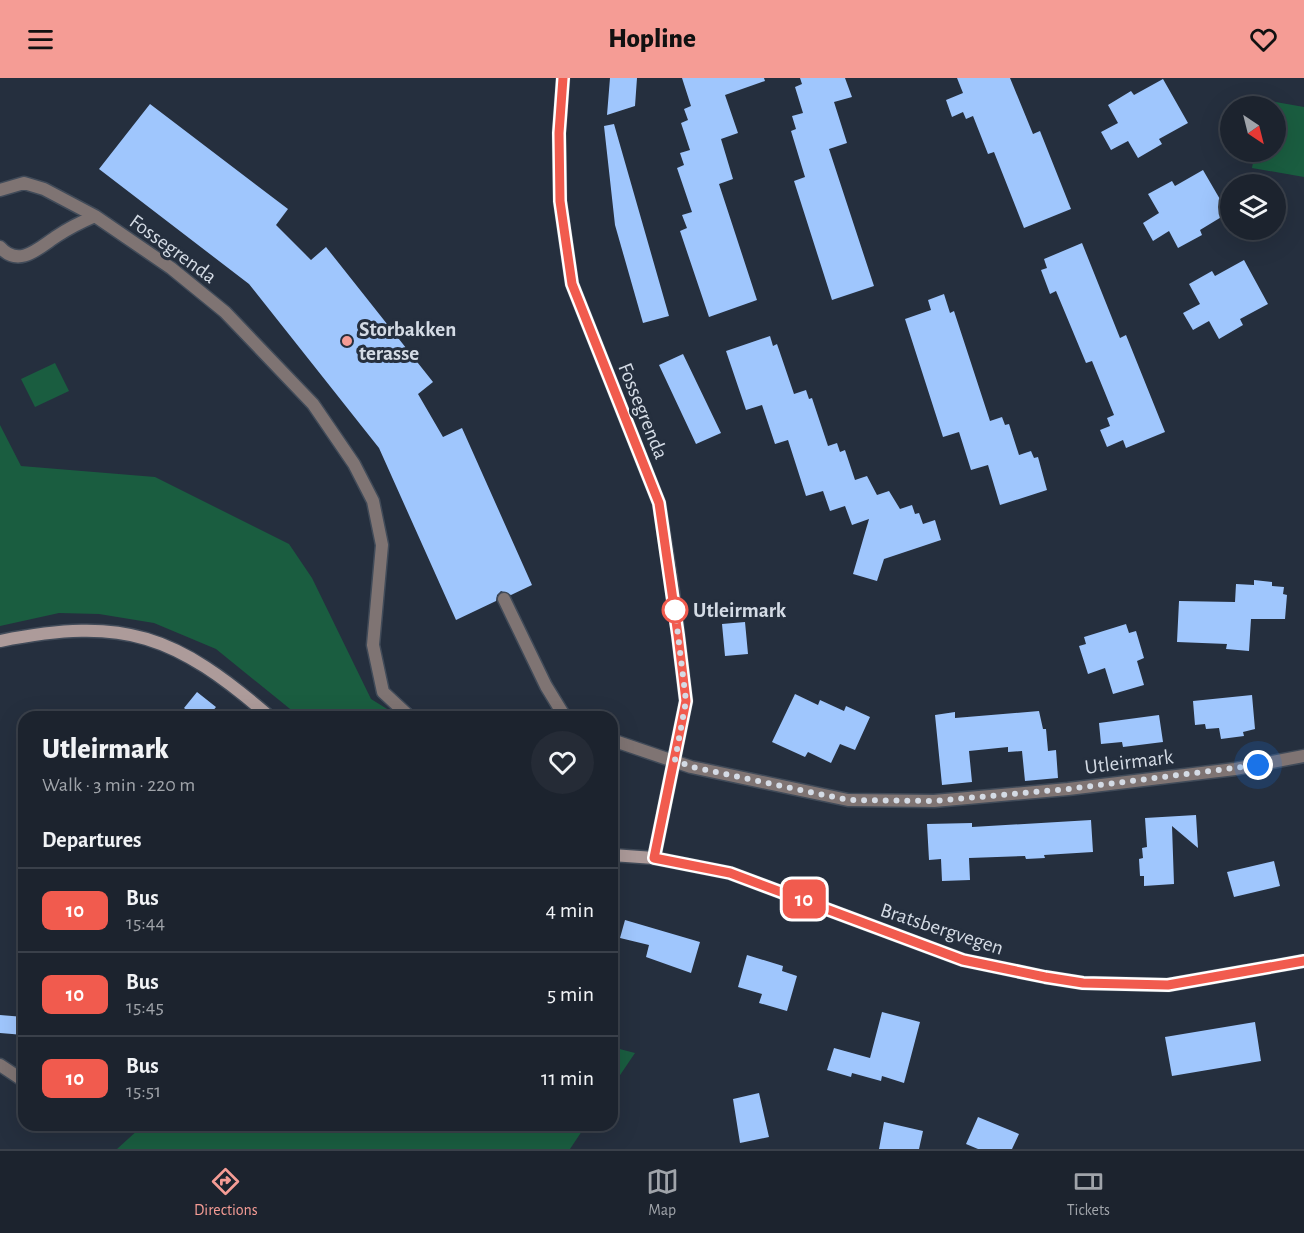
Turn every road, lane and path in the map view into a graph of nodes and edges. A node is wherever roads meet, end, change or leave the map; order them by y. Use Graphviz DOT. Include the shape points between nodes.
graph roads {
  1 [pos="563,78"];
  2 [pos="0,190"];
  3 [pos="95,216"];
  4 [pos="0,247"];
  5 [pos="504,599"];
  6 [pos="0,641"];
  7 [pos="262,711"];
  8 [pos="404,711"];
  9 [pos="561,711"];
  10 [pos="618,746"];
  11 [pos="1304,756"];
  12 [pos="675,760"];
  13 [pos="618,855"];
  14 [pos="654,858"];
  15 [pos="1304,961"];
  16 [pos="0,1065"];
  17 [pos="18,1077"];
  1 -- 12 [label="street, Fossegrenda" via="560,201 572,284 659,503 686,701"];
  2 -- 3 [label="street, Fossegrenda" via="24,183"];
  3 -- 4 [label="street" via="22,257 5,253"];
  3 -- 8 [label="street, Fossegrenda" via="171,268 225,312 313,404 354,464 373,501 382,545 373,645 378,675 383,692"];
  5 -- 9 [label="street"];
  6 -- 7 [label="main road" via="50,631 109,631 136,636 163,644 206,666"];
  10 -- 12 [label="street"];
  11 -- 12 [label="street, Utleirmark" via="1235,769 934,801 848,800"];
  12 -- 14 [label="street, Fossegrenda"];
  13 -- 14 [label="main road, Bratsbergvegen"];
  14 -- 15 [label="main road, Bratsbergvegen" via="730,873 963,960 1045,977 1083,983 1168,985"];
  16 -- 17 [label="street"];
}
